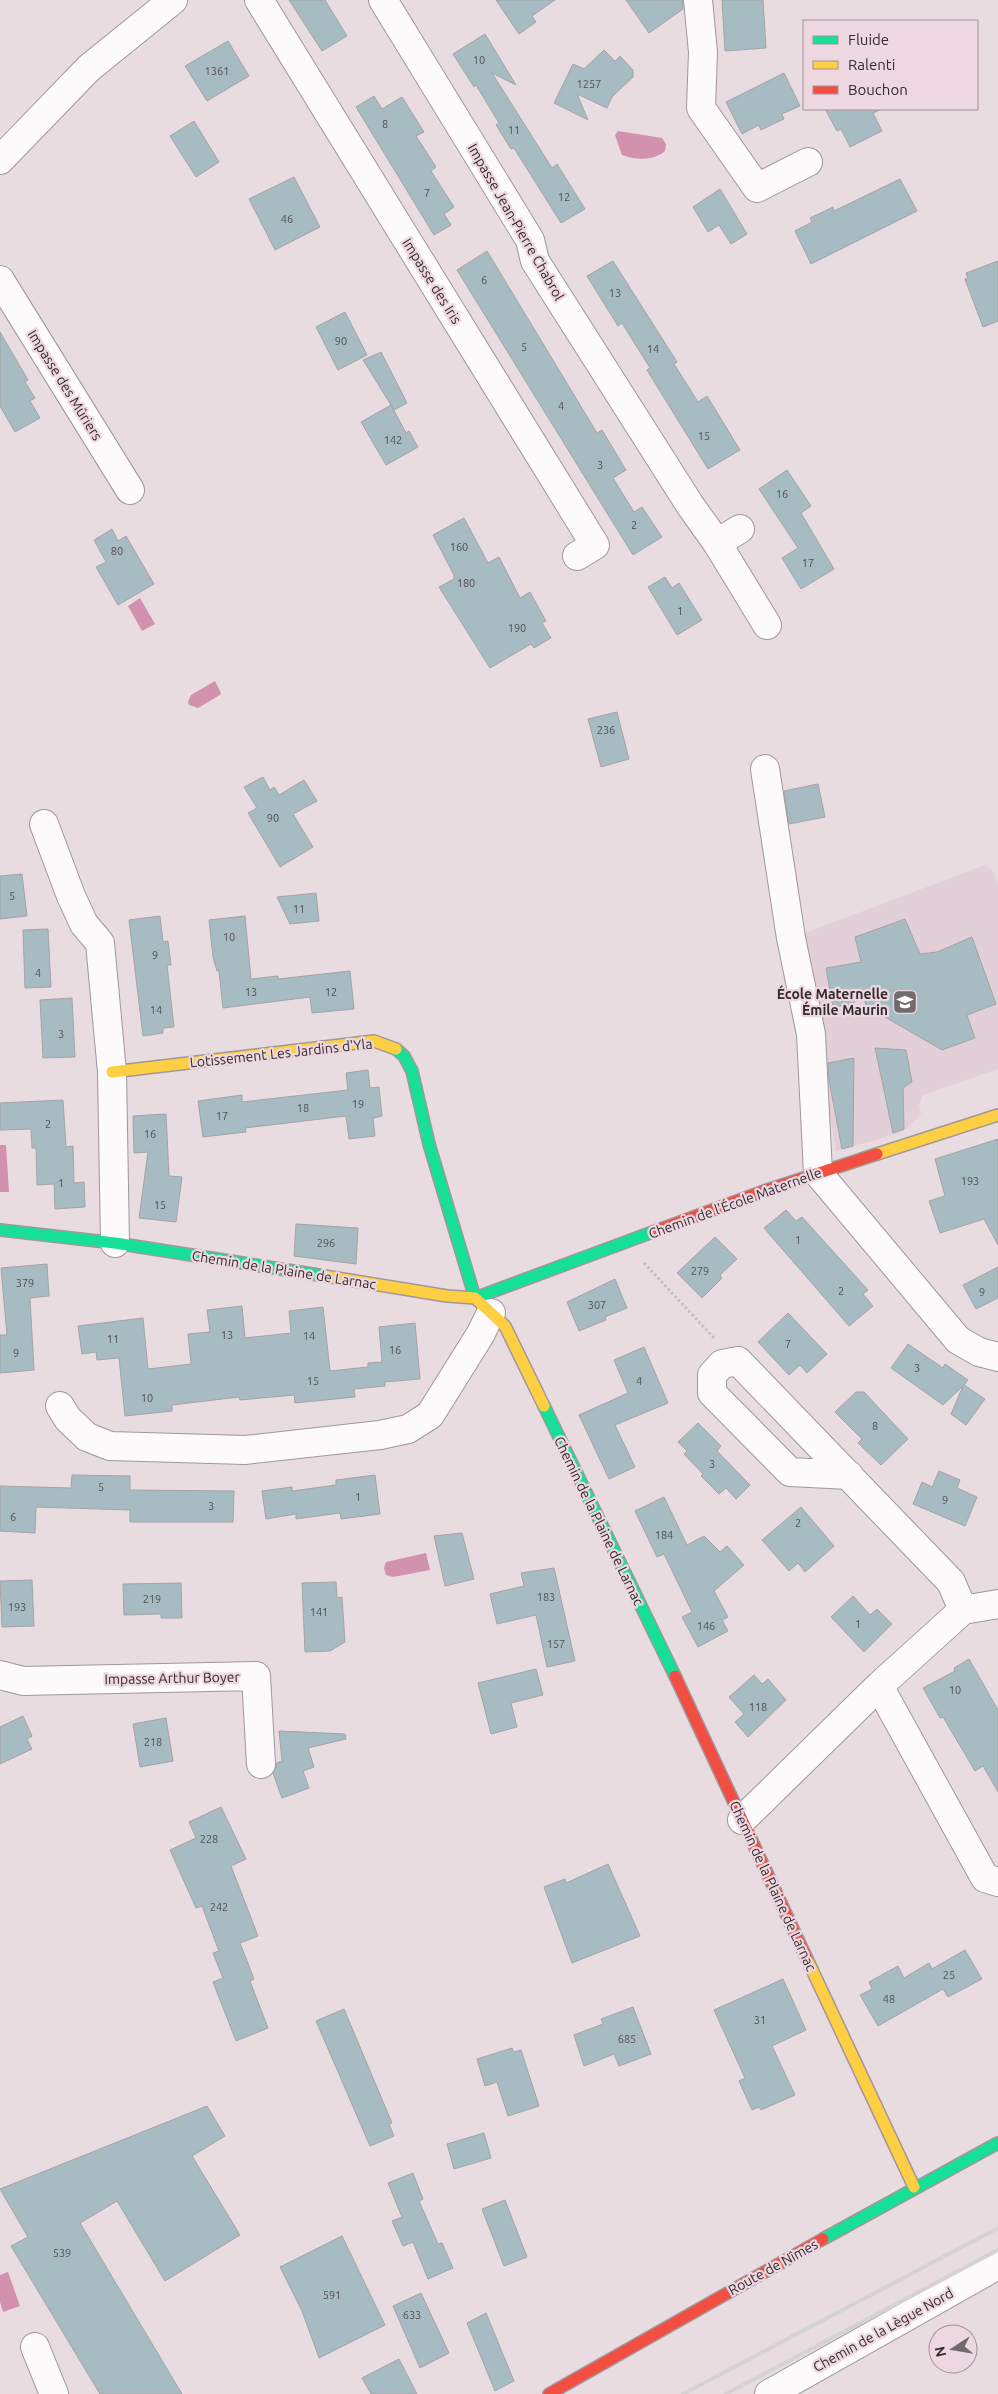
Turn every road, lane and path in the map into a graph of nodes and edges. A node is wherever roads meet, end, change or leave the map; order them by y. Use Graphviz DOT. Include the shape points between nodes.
graph roads {
  1 [pos="174,0"];
  2 [pos="259,0"];
  3 [pos="383,0"];
  4 [pos="698,0"];
  5 [pos="0,160"];
  6 [pos="808,162"];
  7 [pos="0,280"];
  8 [pos="130,490"];
  9 [pos="740,529"];
  10 [pos="717,543"];
  11 [pos="577,556"];
  12 [pos="767,624"];
  13 [pos="766,769"];
  14 [pos="44,824"];
  15 [pos="112,1072"];
  16 [pos="998,1115"];
  17 [pos="818,1173"];
  18 [pos="0,1230"];
  19 [pos="115,1243"];
  20 [pos="624,1243"];
  21 [pos="483,1306"];
  22 [pos="998,1357"];
  23 [pos="738,1362"];
  24 [pos="60,1406"];
  25 [pos="849,1475"];
  26 [pos="998,1604"];
  27 [pos="963,1610"];
  28 [pos="0,1675"];
  29 [pos="880,1686"];
  30 [pos="261,1764"];
  31 [pos="742,1820"];
  32 [pos="998,1882"];
  33 [pos="998,2143"];
  34 [pos="914,2187"];
  35 [pos="998,2265"];
  36 [pos="35,2346"];
  37 [pos="54,2394"];
  38 [pos="549,2394"];
  39 [pos="769,2394"];
  1 -- 5 [label="street" via="89,68"];
  2 -- 11 [label="street, Impasse des Iris" via="594,545"];
  3 -- 10 [label="street, Impasse Jean-Pierre Chabrol" via="530,240 535,260"];
  4 -- 6 [label="street" via="703,52 701,108 757,188"];
  7 -- 8 [label="street, Impasse des Mûriers"];
  9 -- 10 [label="street"];
  10 -- 12 [label="street, Impasse Jean-Pierre Chabrol"];
  13 -- 17 [label="street" via="791,938 811,1034"];
  14 -- 15 [label="street" via="84,924 100,943"];
  15 -- 19 [label="street"];
  15 -- 21 [label="street, Lotissement Les Jardins d'Yla" via="374,1041 390,1044 404,1056 412,1072 418,1106 450,1222"];
  16 -- 17 [label="street, Chemin de l'École Maternelle"];
  17 -- 20 [label="street, Chemin de l'École Maternelle"];
  17 -- 22 [label="street" via="958,1340 979,1352"];
  18 -- 19 [label="street, Chemin de la Plaine de Larnac"];
  19 -- 21 [label="street, Chemin de la Plaine de Larnac" via="437,1294"];
  20 -- 21 [label="street, Chemin de l'École Maternelle"];
  20 -- 23 [label="path"];
  21 -- 24 [label="street" via="480,1335 430,1415 408,1429 245,1450 110,1446 87,1437 68,1419"];
  21 -- 31 [label="street, Chemin de la Plaine de Larnac" via="505,1326"];
  23 -- 25 [label="street"];
  23 -- 25 [label="street" via="722,1364 712,1375 712,1393 790,1472"];
  25 -- 27 [label="street" via="951,1582"];
  26 -- 27 [label="street"];
  27 -- 29 [label="street"];
  28 -- 30 [label="street, Impasse Arthur Boyer" via="23,1681 256,1676"];
  29 -- 31 [label="street"];
  29 -- 32 [label="street" via="985,1878"];
  31 -- 34 [label="street, Chemin de la Plaine de Larnac"];
  33 -- 34 [label="street, Route de Nîmes"];
  34 -- 38 [label="street, Route de Nîmes"];
  35 -- 39 [label="street, Chemin de la Lègue Nord"];
  36 -- 37 [label="street"];
}
